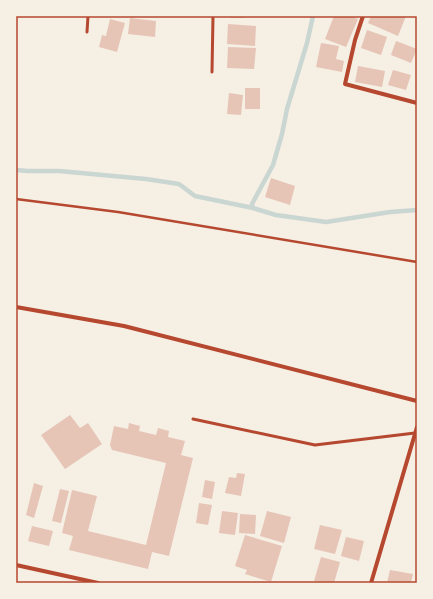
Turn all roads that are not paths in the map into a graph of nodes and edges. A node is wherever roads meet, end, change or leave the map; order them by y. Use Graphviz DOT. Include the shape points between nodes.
graph roads {
  1 [pos="88,16"];
  2 [pos="213,16"];
  3 [pos="363,16"];
  4 [pos="87,32"];
  5 [pos="212,72"];
  6 [pos="417,103"];
  7 [pos="16,307"];
  8 [pos="417,401"];
  9 [pos="193,419"];
  10 [pos="417,427"];
  11 [pos="416,433"];
  12 [pos="16,565"];
  13 [pos="98,583"];
  14 [pos="371,583"];
  1 -- 4 [label="lane"];
  2 -- 5 [label="lane"];
  3 -- 6 [label="street" via="354,40 345,84"];
  7 -- 8 [label="street" via="124,326"];
  9 -- 11 [label="lane" via="315,445"];
  10 -- 11 [label="street"];
  11 -- 14 [label="street"];
  12 -- 13 [label="street"];
}
